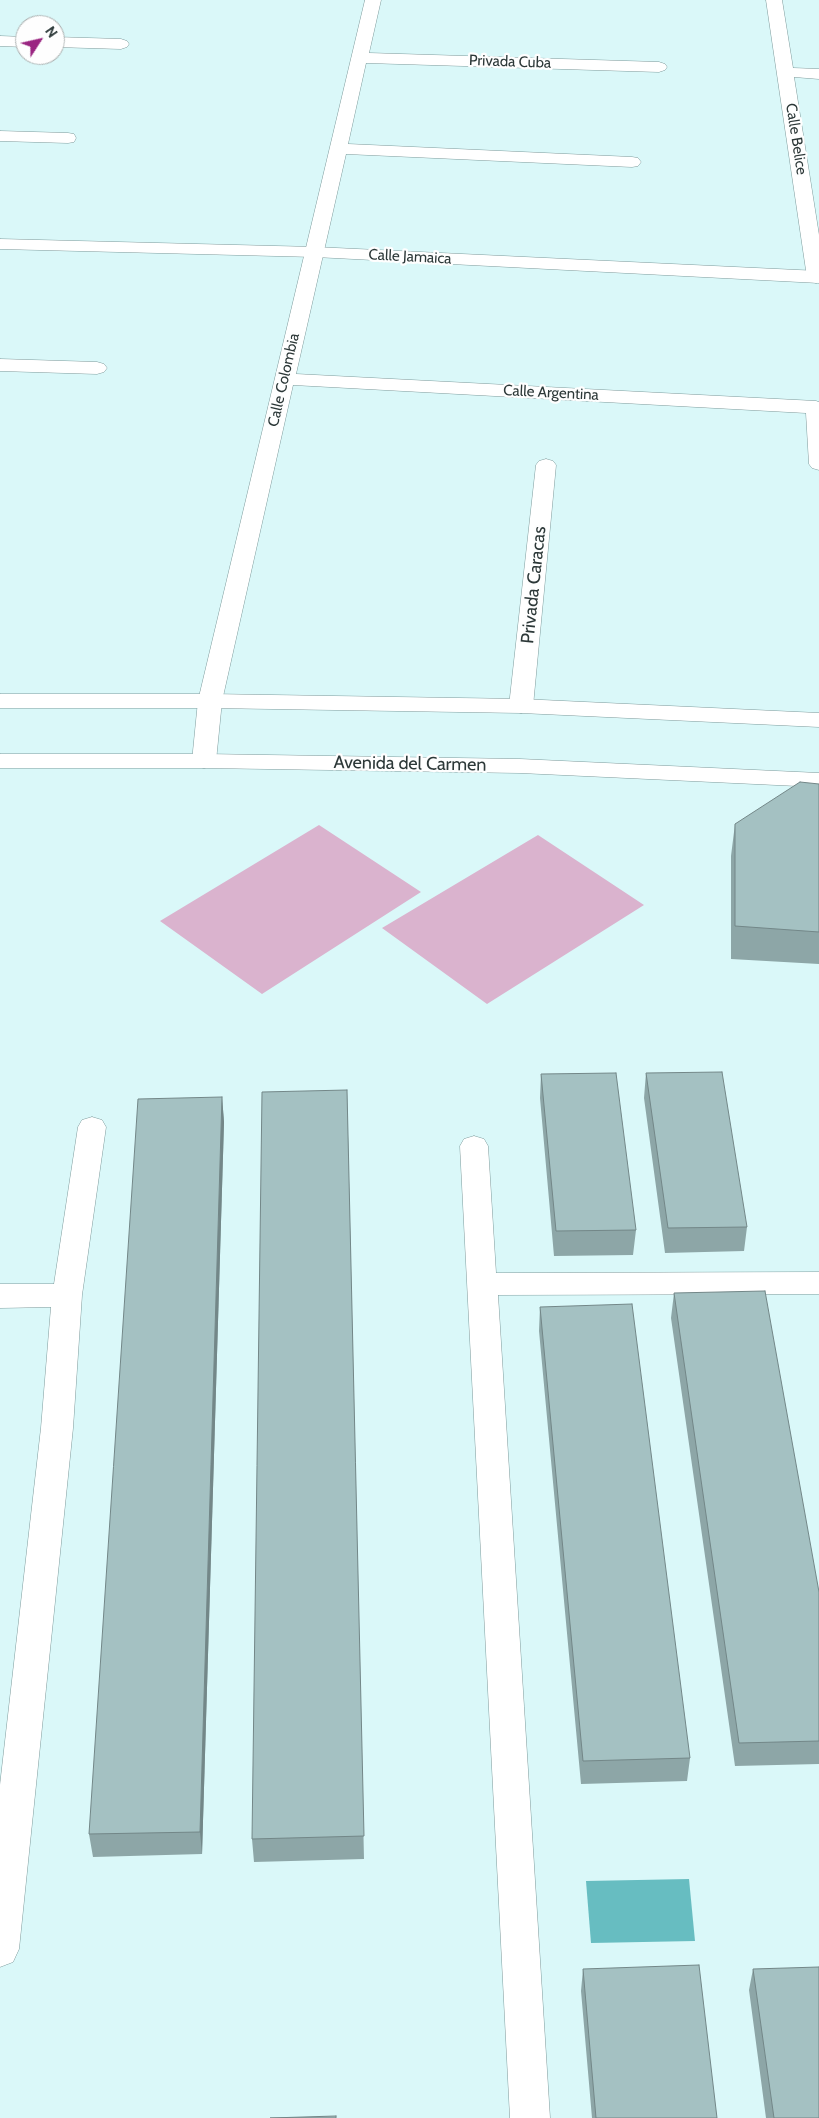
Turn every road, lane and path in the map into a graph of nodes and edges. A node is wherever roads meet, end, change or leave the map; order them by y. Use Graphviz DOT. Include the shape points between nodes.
graph roads {
  1 [pos="373,0"];
  2 [pos="774,0"];
  3 [pos="0,41"];
  4 [pos="15,42"];
  5 [pos="65,42"];
  6 [pos="121,44"];
  7 [pos="360,58"];
  8 [pos="659,67"];
  9 [pos="785,72"];
  10 [pos="819,74"];
  11 [pos="0,136"];
  12 [pos="68,138"];
  13 [pos="339,150"];
  14 [pos="799,157"];
  15 [pos="819,158"];
  16 [pos="632,162"];
  17 [pos="0,244"];
  18 [pos="315,252"];
  19 [pos="818,277"];
  20 [pos="0,365"];
  21 [pos="97,368"];
  22 [pos="284,379"];
  23 [pos="817,407"];
  24 [pos="819,464"];
  25 [pos="546,465"];
  26 [pos="0,701"];
  27 [pos="210,701"];
  28 [pos="522,706"];
  29 [pos="819,720"];
  30 [pos="0,761"];
  31 [pos="204,762"];
  32 [pos="819,780"];
  33 [pos="92,1127"];
  34 [pos="474,1146"];
  35 [pos="819,1283"];
  36 [pos="482,1284"];
  37 [pos="68,1295"];
  38 [pos="0,1296"];
  39 [pos="0,1949"];
  40 [pos="530,2118"];
  1 -- 7 [label="street, Calle Colombia"];
  2 -- 9 [label="street, Calle Belice"];
  3 -- 4 [label="street"];
  5 -- 6 [label="street"];
  7 -- 8 [label="street, Privada Cuba"];
  7 -- 13 [label="street, Calle Colombia"];
  9 -- 10 [label="street"];
  9 -- 14 [label="street, Calle Belice"];
  11 -- 12 [label="street"];
  13 -- 16 [label="street"];
  13 -- 18 [label="street, Calle Colombia"];
  14 -- 15 [label="street"];
  14 -- 19 [label="street, Calle Belice"];
  17 -- 18 [label="street, Calle Jamaica"];
  18 -- 19 [label="street, Calle Jamaica"];
  18 -- 22 [label="street, Calle Colombia"];
  20 -- 21 [label="street"];
  22 -- 23 [label="street, Calle Argentina"];
  22 -- 27 [label="street, Calle Colombia"];
  23 -- 24 [label="street"];
  25 -- 28 [label="street, Privada Caracas"];
  26 -- 27 [label="street"];
  27 -- 28 [label="street"];
  27 -- 31 [label="street, Calle Colombia"];
  28 -- 29 [label="street"];
  30 -- 31 [label="street, Avenida del Carmen"];
  31 -- 32 [label="street, Avenida del Carmen" via="520,766"];
  33 -- 37 [label="street"];
  34 -- 36 [label="street"];
  35 -- 36 [label="street"];
  36 -- 40 [label="street"];
  37 -- 38 [label="street"];
  37 -- 39 [label="street" via="57,1428"];
}
